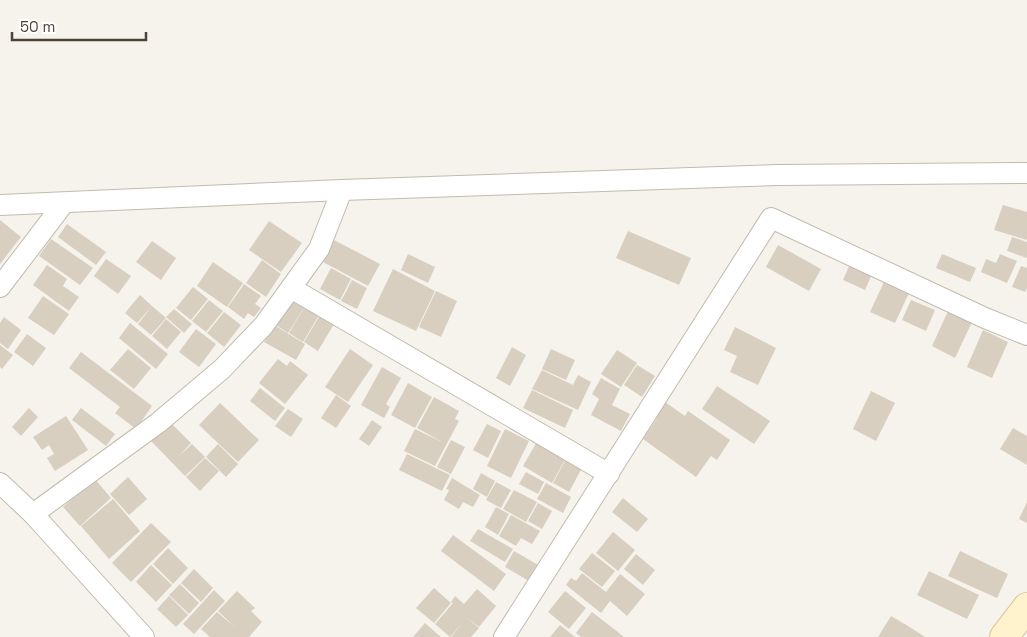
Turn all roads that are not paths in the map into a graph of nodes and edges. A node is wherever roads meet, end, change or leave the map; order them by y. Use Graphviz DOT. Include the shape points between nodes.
graph roads {
  1 [pos="1027,173"];
  2 [pos="342,190"];
  3 [pos="64,203"];
  4 [pos="0,205"];
  5 [pos="0,287"];
  6 [pos="292,288"];
  7 [pos="1027,335"];
  8 [pos="608,474"];
  9 [pos="0,483"];
  10 [pos="33,514"];
  11 [pos="1027,607"];
  12 [pos="141,636"];
  13 [pos="504,637"];
  14 [pos="1004,637"];
  1 -- 2 [label="street" via="777,175"];
  2 -- 3 [label="street"];
  2 -- 6 [label="street" via="319,249"];
  3 -- 4 [label="street"];
  3 -- 5 [label="street"];
  6 -- 8 [label="street"];
  6 -- 10 [label="street" via="264,325 222,369 158,423"];
  7 -- 8 [label="street" via="771,218"];
  8 -- 13 [label="street"];
  9 -- 10 [label="street"];
  10 -- 12 [label="street"];
  11 -- 14 [label="street"];
}
